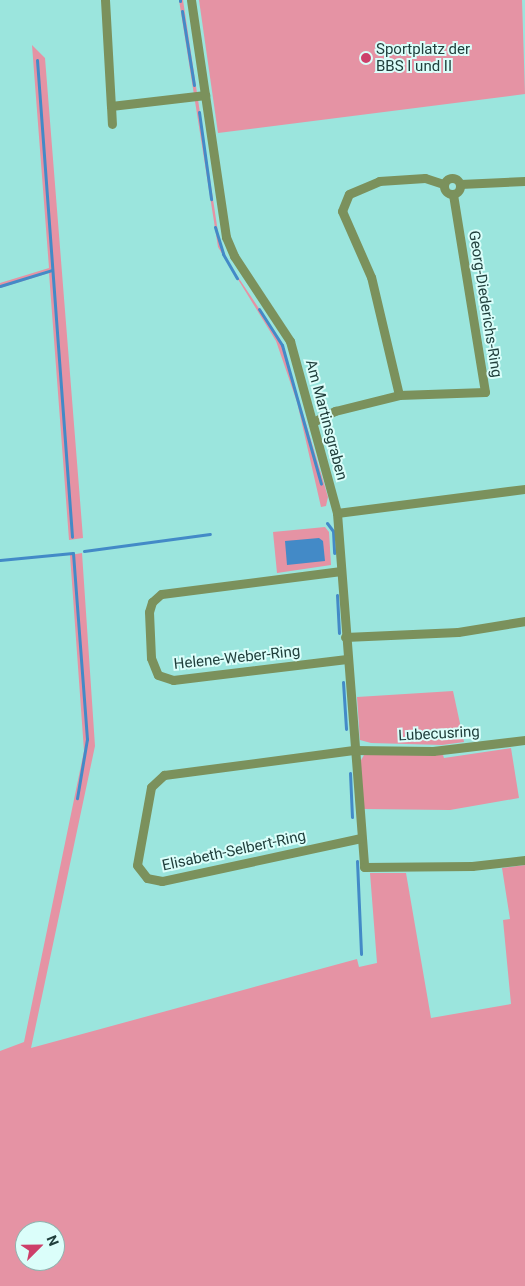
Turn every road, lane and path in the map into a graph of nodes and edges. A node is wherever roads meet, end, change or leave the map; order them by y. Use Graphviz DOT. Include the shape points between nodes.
graph roads {
  1 [pos="105,0"];
  2 [pos="191,0"];
  3 [pos="205,95"];
  4 [pos="111,106"];
  5 [pos="112,124"];
  6 [pos="525,181"];
  7 [pos="444,184"];
  8 [pos="460,184"];
  9 [pos="453,195"];
  10 [pos="399,396"];
  11 [pos="313,422"];
  12 [pos="525,489"];
  13 [pos="337,513"];
  14 [pos="340,571"];
  15 [pos="525,621"];
  16 [pos="346,637"];
  17 [pos="347,659"];
  18 [pos="525,740"];
  19 [pos="353,750"];
  20 [pos="361,838"];
  21 [pos="525,860"];
  1 -- 4 [label="street"];
  2 -- 3 [label="street, Am Martinsgraben"];
  3 -- 4 [label="street"];
  3 -- 11 [label="street, Am Martinsgraben" via="229,245 288,337"];
  4 -- 5 [label="street"];
  6 -- 8 [label="street"];
  7 -- 8 [label="street" via="452,178"];
  7 -- 9 [label="street" via="446,192"];
  7 -- 10 [label="street" via="425,178 380,181 349,194 342,211 371,277"];
  8 -- 9 [label="street" via="459,191"];
  9 -- 10 [label="street, Georg-Diederichs-Ring" via="485,392"];
  10 -- 11 [label="street, Georg-Diederichs-Ring" via="335,411"];
  11 -- 13 [label="street, Am Martinsgraben"];
  12 -- 13 [label="street"];
  13 -- 14 [label="street, Am Martinsgraben"];
  14 -- 16 [label="street, Am Martinsgraben"];
  14 -- 17 [label="street, Helene-Weber-Ring" via="161,594 152,602 149,612 151,658 158,675 173,680"];
  15 -- 16 [label="street" via="458,632"];
  16 -- 17 [label="street, Am Martinsgraben"];
  17 -- 19 [label="street, Am Martinsgraben"];
  18 -- 19 [label="street, Lubecusring" via="433,751"];
  19 -- 20 [label="street, Am Martinsgraben"];
  19 -- 20 [label="street, Elisabeth-Selbert-Ring" via="162,776 151,788 137,865 147,878 162,881"];
  20 -- 21 [label="street, Am Martinsgraben" via="364,866 472,866"];
}
